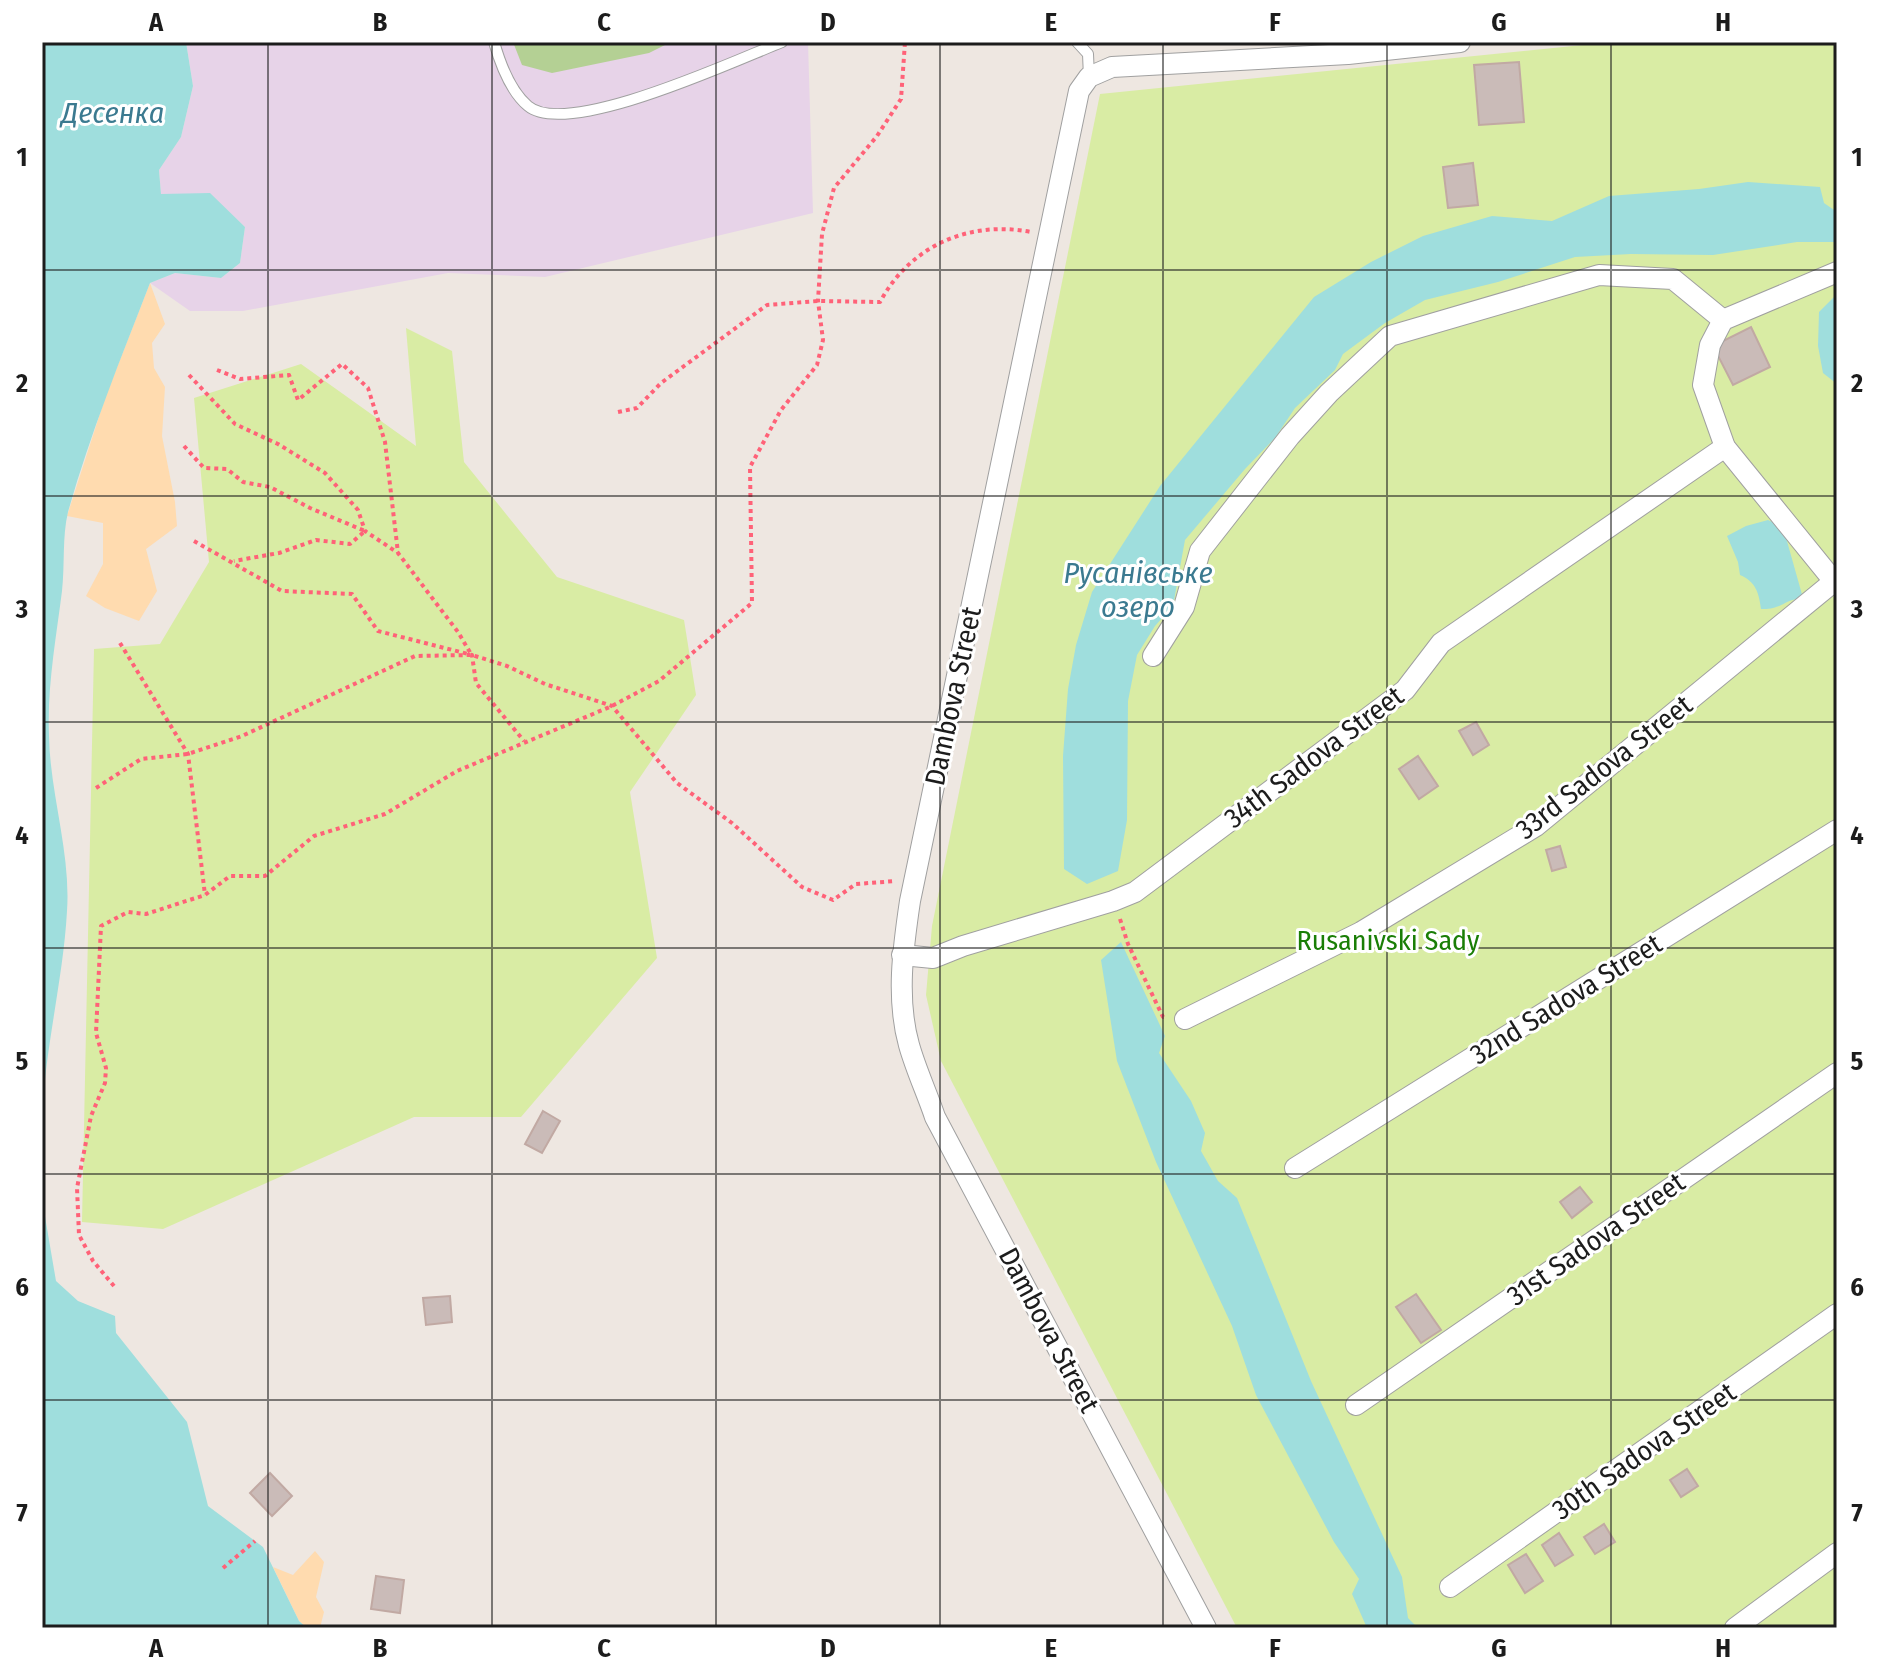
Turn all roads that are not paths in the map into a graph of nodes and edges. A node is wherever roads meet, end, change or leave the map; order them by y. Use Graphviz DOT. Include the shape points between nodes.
graph roads {
  1 [pos="494,42"];
  2 [pos="782,42"];
  3 [pos="1077,42"];
  4 [pos="1460,42"];
  5 [pos="1089,77"];
  6 [pos="1837,272"];
  7 [pos="1723,320"];
  8 [pos="1725,447"];
  9 [pos="1836,582"];
  10 [pos="1153,656"];
  11 [pos="1837,830"];
  12 [pos="902,955"];
  13 [pos="1185,1019"];
  14 [pos="1837,1073"];
  15 [pos="1295,1168"];
  16 [pos="1837,1314"];
  17 [pos="1356,1405"];
  18 [pos="1837,1553"];
  19 [pos="1450,1587"];
  20 [pos="1206,1628"];
  21 [pos="1735,1628"];
  1 -- 2 [label="lane" via="502,70 529,107 559,116 619,105"];
  3 -- 5 [label="lane" via="1088,54"];
  4 -- 5 [label="street" via="1112,67"];
  5 -- 12 [label="street, Dambova Street" via="1079,91"];
  6 -- 7 [label="street"];
  7 -- 8 [label="street" via="1710,345 1703,385"];
  7 -- 10 [label="street" via="1673,279 1599,275 1390,336 1290,436 1200,551 1184,607"];
  8 -- 9 [label="street"];
  8 -- 12 [label="street, 34th Sadova Street" via="1441,643 1405,690 1135,892 933,958"];
  9 -- 13 [label="street, 33rd Sadova Street" via="1536,826 1361,932"];
  11 -- 15 [label="street, 32nd Sadova Street"];
  12 -- 20 [label="street, Dambova Street" via="909,1044 935,1117"];
  14 -- 17 [label="street, 31st Sadova Street"];
  16 -- 19 [label="street, 30th Sadova Street"];
  18 -- 21 [label="street"];
}
